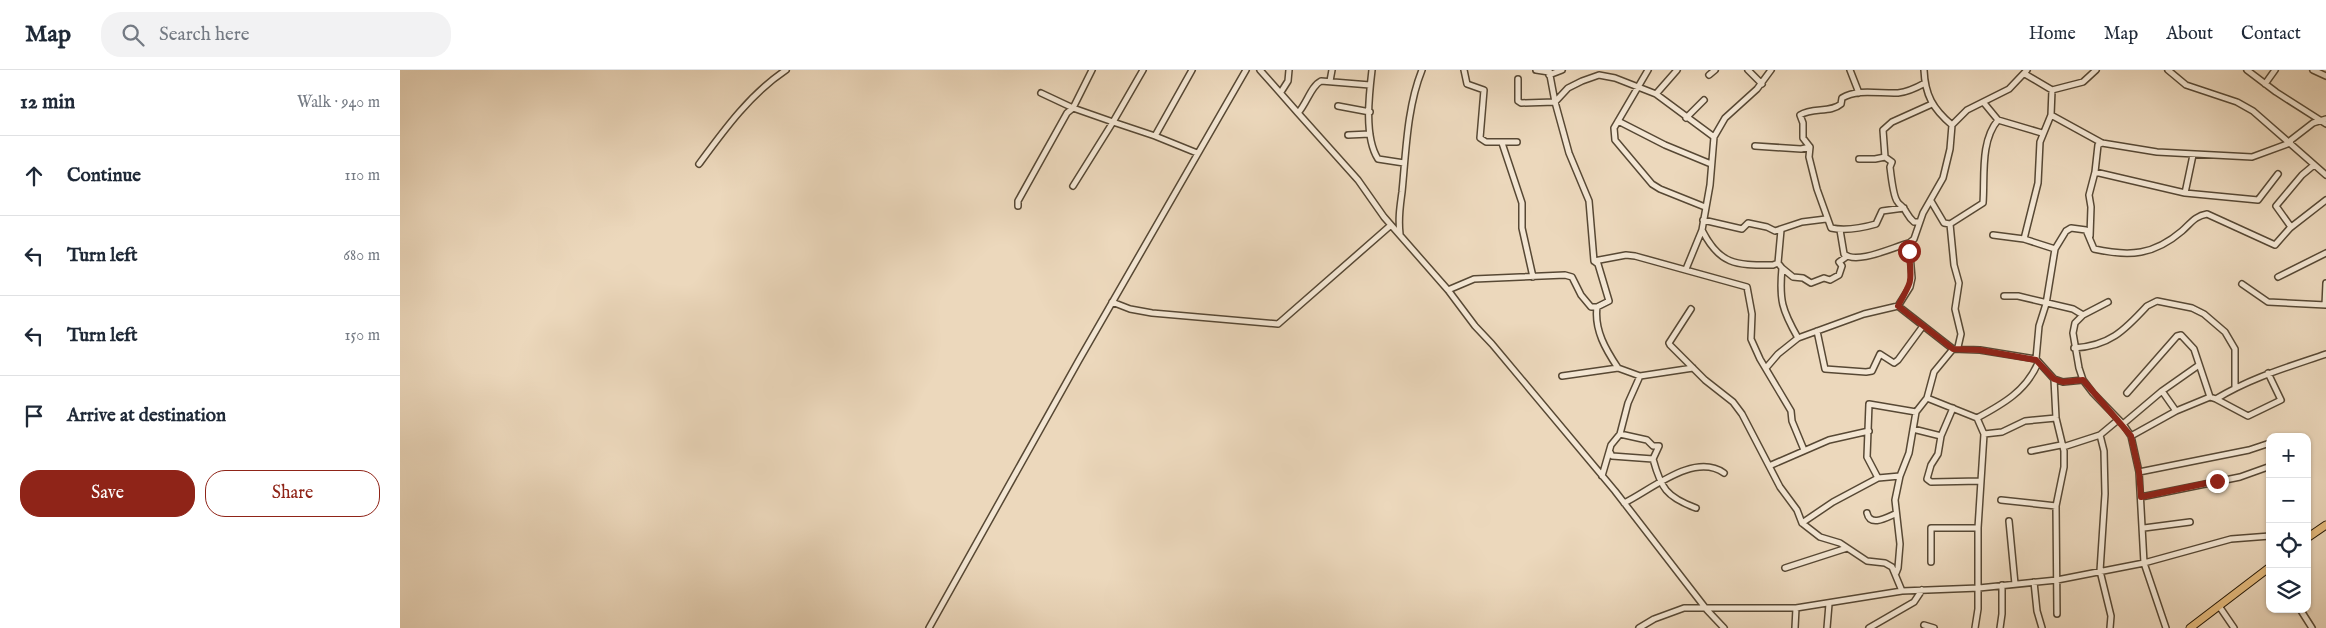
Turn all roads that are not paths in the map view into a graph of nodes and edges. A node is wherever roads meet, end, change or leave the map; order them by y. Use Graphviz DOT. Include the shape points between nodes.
graph roads {
  1 [pos="786,70"];
  2 [pos="1092,70"];
  3 [pos="1143,70"];
  4 [pos="1192,70"];
  5 [pos="1246,70"];
  6 [pos="1260,70"];
  7 [pos="1289,70"];
  8 [pos="1332,70"];
  9 [pos="1372,70"];
  10 [pos="1422,70"];
  11 [pos="1464,70"];
  12 [pos="1536,70"];
  13 [pos="1562,70"];
  14 [pos="1648,70"];
  15 [pos="1677,70"];
  16 [pos="1715,70"];
  17 [pos="1748,70"];
  18 [pos="1771,70"];
  19 [pos="1850,70"];
  20 [pos="1924,70"];
  21 [pos="2096,70"];
  22 [pos="2168,70"];
  23 [pos="2247,70"];
  24 [pos="2275,70"];
  25 [pos="2313,70"];
  26 [pos="1549,72"];
  27 [pos="2026,72"];
  28 [pos="1709,75"];
  29 [pos="2326,76"];
  30 [pos="1518,79"];
  31 [pos="1330,81"];
  32 [pos="1925,83"];
  33 [pos="1762,84"];
  34 [pos="2265,84"];
  35 [pos="1370,85"];
  36 [pos="1640,86"];
  37 [pos="2052,90"];
  38 [pos="1281,92"];
  39 [pos="1859,92"];
  40 [pos="1041,93"];
  41 [pos="1656,94"];
  42 [pos="1704,100"];
  43 [pos="1555,102"];
  44 [pos="1984,103"];
  45 [pos="1932,104"];
  46 [pos="1338,106"];
  47 [pos="1073,108"];
  48 [pos="1298,112"];
  49 [pos="1370,112"];
  50 [pos="2051,115"];
  51 [pos="1686,118"];
  52 [pos="1618,120"];
  53 [pos="1998,120"];
  54 [pos="2325,121"];
  55 [pos="1113,122"];
  56 [pos="1952,125"];
  57 [pos="2042,133"];
  58 [pos="1370,134"];
  59 [pos="1348,135"];
  60 [pos="1155,136"];
  61 [pos="1714,137"];
  62 [pos="1516,142"];
  63 [pos="1502,143"];
  64 [pos="2102,143"];
  65 [pos="2290,143"];
  66 [pos="1755,146"];
  67 [pos="1810,147"];
  68 [pos="1197,153"];
  69 [pos="2193,155"];
  70 [pos="1885,157"];
  71 [pos="1859,159"];
  72 [pos="1404,163"];
  73 [pos="699,164"];
  74 [pos="1711,164"];
  75 [pos="2314,165"];
  76 [pos="2095,172"];
  77 [pos="2278,174"];
  78 [pos="2326,175"];
  79 [pos="1073,186"];
  80 [pos="2185,193"];
  81 [pos="2326,200"];
  82 [pos="1931,201"];
  83 [pos="1018,206"];
  84 [pos="1705,207"];
  85 [pos="1904,208"];
  86 [pos="1826,219"];
  87 [pos="1703,220"];
  88 [pos="1919,222"];
  89 [pos="1391,224"];
  90 [pos="1950,224"];
  91 [pos="2291,227"];
  92 [pos="1702,230"];
  93 [pos="1781,230"];
  94 [pos="1840,230"];
  95 [pos="1400,234"];
  96 [pos="1994,235"];
  97 [pos="2024,239"];
  98 [pos="2090,239"];
  99 [pos="1909,244"];
  100 [pos="2055,249"];
  101 [pos="2326,254"];
  102 [pos="1846,256"];
  103 [pos="1594,261"];
  104 [pos="1780,265"];
  105 [pos="1686,269"];
  106 [pos="1533,277"];
  107 [pos="2278,277"];
  108 [pos="2326,283"];
  109 [pos="2242,284"];
  110 [pos="1448,290"];
  111 [pos="2004,296"];
  112 [pos="1112,302"];
  113 [pos="2108,302"];
  114 [pos="2046,304"];
  115 [pos="2325,305"];
  116 [pos="1898,306"];
  117 [pos="1598,307"];
  118 [pos="1691,309"];
  119 [pos="2083,315"];
  120 [pos="1923,326"];
  121 [pos="1817,331"];
  122 [pos="1798,338"];
  123 [pos="1956,348"];
  124 [pos="2074,348"];
  125 [pos="2326,354"];
  126 [pos="2037,361"];
  127 [pos="2200,365"];
  128 [pos="1618,368"];
  129 [pos="1693,368"];
  130 [pos="1766,368"];
  131 [pos="2268,373"];
  132 [pos="1562,376"];
  133 [pos="1640,376"];
  134 [pos="2054,379"];
  135 [pos="2083,380"];
  136 [pos="2235,387"];
  137 [pos="2162,391"];
  138 [pos="2127,394"];
  139 [pos="1926,398"];
  140 [pos="2213,398"];
  141 [pos="1953,408"];
  142 [pos="2176,411"];
  143 [pos="1916,412"];
  144 [pos="1977,418"];
  145 [pos="2056,418"];
  146 [pos="2120,422"];
  147 [pos="1913,429"];
  148 [pos="1868,431"];
  149 [pos="1620,434"];
  150 [pos="1984,434"];
  151 [pos="2100,434"];
  152 [pos="1941,436"];
  153 [pos="2131,436"];
  154 [pos="2266,444"];
  155 [pos="2062,446"];
  156 [pos="1804,450"];
  157 [pos="2031,451"];
  158 [pos="1610,452"];
  159 [pos="1653,459"];
  160 [pos="1769,466"];
  161 [pos="2266,467"];
  162 [pos="1724,472"];
  163 [pos="2139,472"];
  164 [pos="1602,476"];
  165 [pos="1900,476"];
  166 [pos="1878,478"];
  167 [pos="1981,481"];
  168 [pos="1660,484"];
  169 [pos="2141,497"];
  170 [pos="2001,500"];
  171 [pos="1624,503"];
  172 [pos="2056,506"];
  173 [pos="1696,508"];
  174 [pos="1867,513"];
  175 [pos="1895,514"];
  176 [pos="2009,521"];
  177 [pos="2190,522"];
  178 [pos="1802,523"];
  179 [pos="2326,525"];
  180 [pos="1978,528"];
  181 [pos="2144,528"];
  182 [pos="2266,536"];
  183 [pos="2311,536"];
  184 [pos="1847,548"];
  185 [pos="1931,562"];
  186 [pos="2144,563"];
  187 [pos="1785,568"];
  188 [pos="2269,568"];
  189 [pos="2100,571"];
  190 [pos="1896,573"];
  191 [pos="2057,580"];
  192 [pos="2034,582"];
  193 [pos="2015,584"];
  194 [pos="2002,585"];
  195 [pos="1978,588"];
  196 [pos="1922,590"];
  197 [pos="1902,591"];
  198 [pos="1829,604"];
  199 [pos="2220,606"];
  200 [pos="1796,608"];
  201 [pos="1707,610"];
  202 [pos="2303,613"];
  203 [pos="2057,614"];
  204 [pos="1924,625"];
  205 [pos="929,628"];
  206 [pos="1639,628"];
  207 [pos="1724,628"];
  208 [pos="1795,628"];
  209 [pos="1827,628"];
  210 [pos="1869,628"];
  211 [pos="1934,628"];
  212 [pos="1975,628"];
  213 [pos="2000,628"];
  214 [pos="2042,628"];
  215 [pos="2110,628"];
  216 [pos="2166,628"];
  217 [pos="2190,628"];
  218 [pos="2234,628"];
  219 [pos="2312,628"];
  1 -- 73 [label="street" via="767,83"];
  2 -- 47 [label="street"];
  3 -- 55 [label="street"];
  4 -- 60 [label="street"];
  5 -- 68 [label="street"];
  6 -- 38 [label="street"];
  7 -- 38 [label="street" via="1288,82"];
  8 -- 31 [label="street"];
  9 -- 35 [label="street"];
  10 -- 72 [label="street" via="1409,119"];
  11 -- 63 [label="street" via="1467,84 1484,90 1480,138 1486,142"];
  12 -- 26 [label="street"];
  13 -- 26 [label="street"];
  14 -- 36 [label="street"];
  15 -- 41 [label="street"];
  16 -- 28 [label="street"];
  17 -- 33 [label="street"];
  18 -- 33 [label="street"];
  19 -- 39 [label="street"];
  20 -- 32 [label="street"];
  21 -- 37 [label="street" via="2083,82"];
  22 -- 65 [label="street" via="2186,85 2236,102 2253,112"];
  23 -- 34 [label="street"];
  24 -- 34 [label="street"];
  25 -- 29 [label="street"];
  26 -- 43 [label="street"];
  27 -- 37 [label="street"];
  27 -- 44 [label="street" via="2009,89"];
  30 -- 43 [label="street" via="1519,103"];
  31 -- 35 [label="street"];
  31 -- 48 [label="street" via="1315,84 1306,104"];
  32 -- 39 [label="street" via="1898,93"];
  32 -- 45 [label="street"];
  33 -- 61 [label="street" via="1725,118"];
  34 -- 54 [label="street"];
  35 -- 49 [label="street"];
  36 -- 41 [label="street"];
  36 -- 43 [label="street" via="1599,75 1568,88"];
  36 -- 52 [label="street"];
  37 -- 50 [label="street"];
  38 -- 48 [label="street"];
  39 -- 67 [label="street" via="1842,98 1838,107 1800,115 1804,138"];
  40 -- 47 [label="street"];
  41 -- 51 [label="street"];
  42 -- 51 [label="street"];
  43 -- 103 [label="street" via="1570,153 1590,201"];
  44 -- 53 [label="street"];
  44 -- 56 [label="street" via="1968,110"];
  45 -- 56 [label="street"];
  45 -- 70 [label="street" via="1886,126 1883,130"];
  46 -- 49 [label="street"];
  47 -- 55 [label="street"];
  47 -- 83 [label="street" via="1042,157"];
  48 -- 89 [label="street" via="1358,180"];
  49 -- 58 [label="street"];
  50 -- 57 [label="street"];
  50 -- 64 [label="street"];
  51 -- 61 [label="street"];
  52 -- 74 [label="street"];
  52 -- 84 [label="street" via="1614,128 1615,140 1652,184"];
  53 -- 57 [label="street"];
  53 -- 90 [label="street" via="1988,138 1983,203"];
  54 -- 65 [label="street" via="2313,123"];
  55 -- 60 [label="street"];
  55 -- 79 [label="street"];
  56 -- 82 [label="street" via="1943,178"];
  57 -- 97 [label="street" via="2038,183"];
  58 -- 59 [label="street"];
  58 -- 72 [label="street" via="1378,158"];
  60 -- 68 [label="street"];
  61 -- 74 [label="street"];
  62 -- 63 [label="street"];
  63 -- 106 [label="street" via="1522,204 1522,228"];
  64 -- 69 [label="street"];
  64 -- 76 [label="street" via="2098,145"];
  65 -- 69 [label="street" via="2252,157"];
  65 -- 75 [label="street"];
  66 -- 67 [label="street" via="1801,150"];
  67 -- 86 [label="street" via="1809,157"];
  68 -- 112 [label="street"];
  69 -- 80 [label="street"];
  70 -- 71 [label="street"];
  70 -- 85 [label="street" via="1892,162 1894,195"];
  72 -- 95 [label="street" via="1398,212"];
  74 -- 84 [label="street"];
  75 -- 78 [label="street"];
  75 -- 91 [label="street" via="2276,206"];
  76 -- 80 [label="street"];
  76 -- 98 [label="street" via="2089,195"];
  77 -- 80 [label="street" via="2258,200"];
  81 -- 91 [label="street"];
  82 -- 88 [label="street"];
  82 -- 90 [label="street" via="1944,223"];
  84 -- 87 [label="street"];
  85 -- 88 [label="street" via="1907,216"];
  85 -- 94 [label="street" via="1882,211 1876,224"];
  86 -- 93 [label="street" via="1802,222"];
  86 -- 94 [label="street" via="1831,228"];
  87 -- 92 [label="street"];
  87 -- 93 [label="street" via="1742,228 1748,223"];
  88 -- 99 [label="street"];
  89 -- 95 [label="street"];
  89 -- 112 [label="street" via="1278,324 1152,313"];
  90 -- 123 [label="street" via="1958,283 1955,309 1961,334"];
  91 -- 98 [label="street" via="2275,246 2207,214 2197,215 2157,249 2113,253 2094,249"];
  92 -- 104 [label="street" via="1716,250 1735,264"];
  92 -- 105 [label="street"];
  93 -- 104 [label="street"];
  94 -- 102 [label="street" via="1842,250"];
  95 -- 110 [label="street"];
  96 -- 97 [label="street"];
  97 -- 100 [label="street"];
  98 -- 100 [label="street" via="2086,230 2071,228"];
  99 -- 102 [label="street" via="1870,256"];
  99 -- 116 [label="street" via="1912,278"];
  100 -- 114 [label="street"];
  101 -- 107 [label="street"];
  102 -- 104 [label="street" via="1839,262 1842,266 1839,276 1830,280 1824,278 1811,282 1793,277"];
  103 -- 105 [label="street" via="1626,255"];
  103 -- 117 [label="street" via="1598,264 1609,301"];
  104 -- 122 [label="street" via="1783,311"];
  105 -- 130 [label="street" via="1747,287 1752,339"];
  106 -- 110 [label="street" via="1474,280"];
  106 -- 117 [label="street" via="1570,276 1586,303"];
  108 -- 115 [label="street"];
  109 -- 115 [label="street" via="2268,302"];
  110 -- 164 [label="street"];
  111 -- 114 [label="street" via="2018,296"];
  112 -- 205 [label="street"];
  113 -- 119 [label="street"];
  114 -- 119 [label="street" via="2073,309"];
  114 -- 126 [label="street" via="2039,326"];
  116 -- 120 [label="street"];
  116 -- 121 [label="street"];
  117 -- 128 [label="street" via="1595,320 1601,339"];
  118 -- 129 [label="street" via="1670,343"];
  119 -- 124 [label="street" via="2074,323"];
  120 -- 121 [label="street" via="1898,360 1894,363 1880,354 1872,371 1866,372 1824,369"];
  120 -- 123 [label="street"];
  121 -- 122 [label="street"];
  122 -- 130 [label="street"];
  123 -- 126 [label="street"];
  123 -- 139 [label="street" via="1934,372"];
  124 -- 135 [label="street"];
  124 -- 136 [label="street" via="2111,341 2147,306 2157,301 2192,308 2225,332 2235,349"];
  125 -- 131 [label="street"];
  126 -- 134 [label="street"];
  126 -- 144 [label="street" via="2033,376 2012,398"];
  127 -- 137 [label="street"];
  127 -- 138 [label="street" via="2194,349 2181,335 2177,336"];
  127 -- 140 [label="street"];
  128 -- 132 [label="street"];
  128 -- 133 [label="street"];
  129 -- 133 [label="street"];
  129 -- 160 [label="street" via="1733,402"];
  130 -- 156 [label="street" via="1791,411"];
  131 -- 136 [label="street"];
  131 -- 140 [label="street" via="2281,400 2271,406 2248,416"];
  133 -- 149 [label="street" via="1628,403"];
  134 -- 135 [label="street" via="2063,382"];
  134 -- 145 [label="street"];
  135 -- 146 [label="street"];
  136 -- 140 [label="street"];
  137 -- 142 [label="street"];
  137 -- 146 [label="street"];
  139 -- 141 [label="street"];
  139 -- 143 [label="street"];
  140 -- 142 [label="street"];
  141 -- 144 [label="street"];
  141 -- 152 [label="street"];
  142 -- 153 [label="street"];
  143 -- 147 [label="street"];
  143 -- 148 [label="street" via="1869,404"];
  144 -- 150 [label="street"];
  145 -- 150 [label="street" via="2025,421 2002,432"];
  145 -- 155 [label="street"];
  146 -- 151 [label="street"];
  146 -- 153 [label="street"];
  147 -- 152 [label="street"];
  147 -- 165 [label="street" via="1909,453"];
  148 -- 156 [label="street"];
  148 -- 166 [label="street" via="1867,457"];
  149 -- 158 [label="street" via="1611,445"];
  149 -- 159 [label="street" via="1659,446"];
  150 -- 167 [label="street"];
  151 -- 155 [label="street"];
  151 -- 189 [label="street" via="2104,451 2105,494"];
  152 -- 167 [label="street" via="1928,481"];
  153 -- 163 [label="street"];
  154 -- 163 [label="street"];
  155 -- 157 [label="street"];
  155 -- 172 [label="street" via="2064,467"];
  156 -- 160 [label="street"];
  158 -- 159 [label="street" via="1612,456"];
  158 -- 164 [label="street"];
  159 -- 168 [label="street"];
  160 -- 178 [label="street"];
  161 -- 169 [label="street" via="2240,476"];
  162 -- 168 [label="street" via="1700,466 1674,474"];
  163 -- 169 [label="street"];
  164 -- 171 [label="street"];
  165 -- 166 [label="street"];
  165 -- 175 [label="street"];
  166 -- 178 [label="street"];
  167 -- 180 [label="street"];
  168 -- 171 [label="street"];
  168 -- 173 [label="street" via="1677,501"];
  169 -- 181 [label="street"];
  170 -- 172 [label="street"];
  171 -- 201 [label="street"];
  172 -- 191 [label="street"];
  174 -- 175 [label="street" via="1872,521"];
  175 -- 190 [label="street" via="1900,544"];
  176 -- 193 [label="street"];
  177 -- 181 [label="street"];
  178 -- 184 [label="street" via="1820,537"];
  179 -- 183 [label="highway"];
  180 -- 185 [label="street" via="1930,528"];
  180 -- 195 [label="street"];
  181 -- 186 [label="street"];
  182 -- 186 [label="street" via="2231,539"];
  184 -- 187 [label="street"];
  184 -- 190 [label="street" via="1867,561 1885,563"];
  186 -- 189 [label="street"];
  186 -- 216 [label="street"];
  188 -- 199 [label="highway"];
  189 -- 191 [label="street"];
  189 -- 215 [label="street" via="2111,616"];
  190 -- 197 [label="street"];
  191 -- 192 [label="street"];
  191 -- 203 [label="street"];
  192 -- 193 [label="street"];
  192 -- 214 [label="street"];
  193 -- 194 [label="street"];
  194 -- 195 [label="street"];
  194 -- 213 [label="street"];
  195 -- 196 [label="street"];
  195 -- 212 [label="street"];
  196 -- 197 [label="street"];
  196 -- 210 [label="street" via="1914,602"];
  197 -- 198 [label="street"];
  198 -- 200 [label="street"];
  198 -- 209 [label="street"];
  199 -- 217 [label="highway"];
  199 -- 218 [label="street"];
  200 -- 201 [label="street"];
  200 -- 208 [label="street"];
  201 -- 206 [label="street" via="1684,608"];
  201 -- 207 [label="street"];
  202 -- 219 [label="street"];
  204 -- 211 [label="street"];
}
